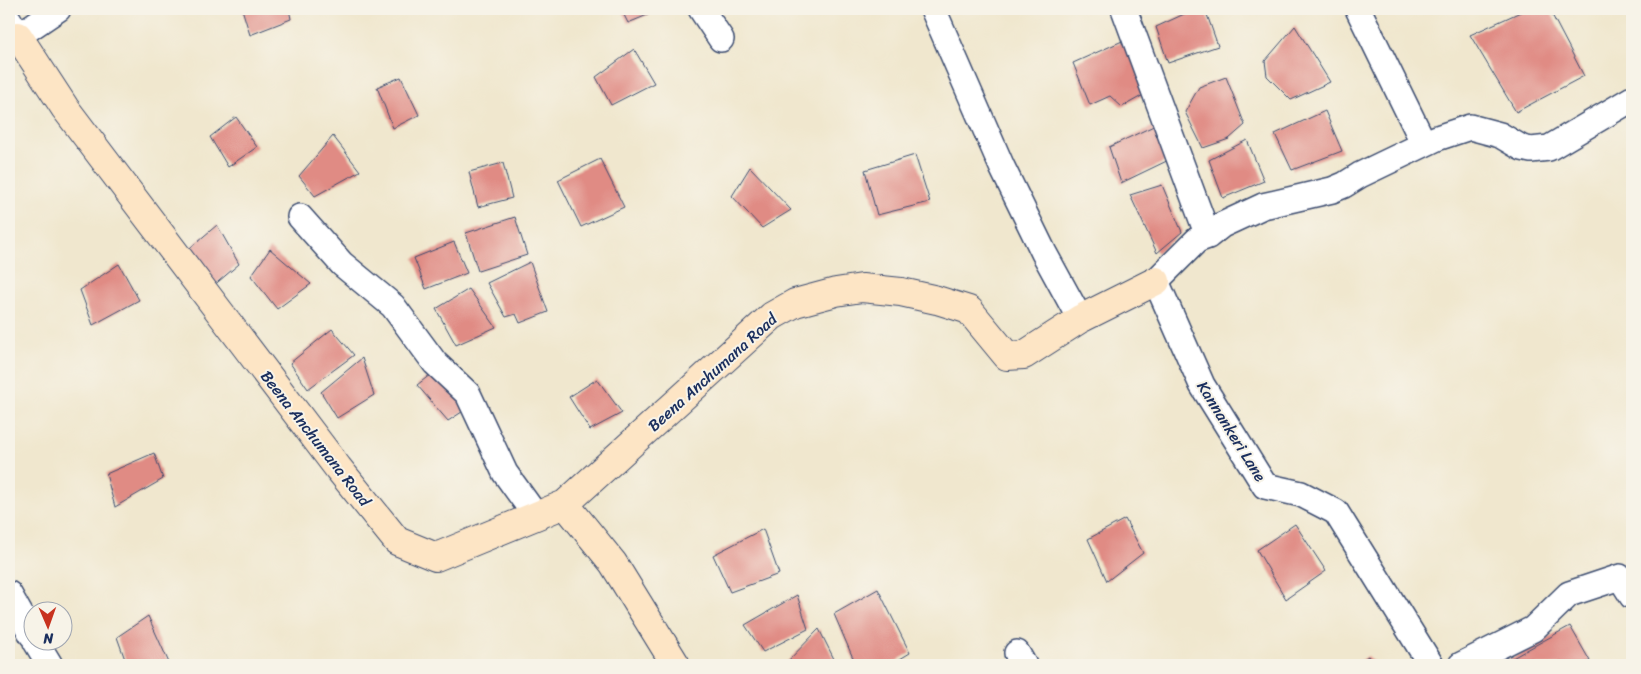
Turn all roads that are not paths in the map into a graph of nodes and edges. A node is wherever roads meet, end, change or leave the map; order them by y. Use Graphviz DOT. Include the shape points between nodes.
graph roads {
  1 [pos="58,9"];
  2 [pos="701,9"];
  3 [pos="932,9"];
  4 [pos="1124,9"];
  5 [pos="1358,9"];
  6 [pos="12,32"];
  7 [pos="720,39"];
  8 [pos="1632,99"];
  9 [pos="1424,144"];
  10 [pos="300,217"];
  11 [pos="1208,236"];
  12 [pos="1156,281"];
  13 [pos="1080,319"];
  14 [pos="565,504"];
  15 [pos="536,516"];
  16 [pos="1632,596"];
  17 [pos="10,599"];
  18 [pos="22,619"];
  19 [pos="42,652"];
  20 [pos="50,665"];
  21 [pos="676,665"];
  22 [pos="1431,665"];
  23 [pos="1460,665"];
  1 -- 6 [label="street"];
  2 -- 7 [label="street"];
  3 -- 13 [label="street" via="1002,167"];
  4 -- 11 [label="street"];
  5 -- 9 [label="street"];
  6 -- 15 [label="street, Beena Anchumana Road" via="65,108 397,541 436,557"];
  8 -- 9 [label="street, Beena Anchumana Road" via="1548,148 1522,148 1500,135 1470,127"];
  9 -- 11 [label="street, Beena Anchumana Road" via="1332,190 1263,206 1222,225"];
  10 -- 15 [label="street" via="342,264 393,306 435,363 468,394 505,472"];
  11 -- 12 [label="street, Beena Anchumana Road" via="1197,240"];
  12 -- 13 [label="street, Beena Anchumana Road"];
  12 -- 22 [label="street, Kannankeri Lane" via="1202,385 1265,486 1301,494 1336,512"];
  13 -- 14 [label="street, Beena Anchumana Road" via="1024,355 1007,356 969,310 937,300 862,288 795,303 772,316"];
  14 -- 15 [label="street, Beena Anchumana Road"];
  14 -- 21 [label="street" via="613,563"];
  16 -- 23 [label="street" via="1620,577 1570,594 1533,629"];
  17 -- 18 [label="street"];
  19 -- 20 [label="street"];
}
